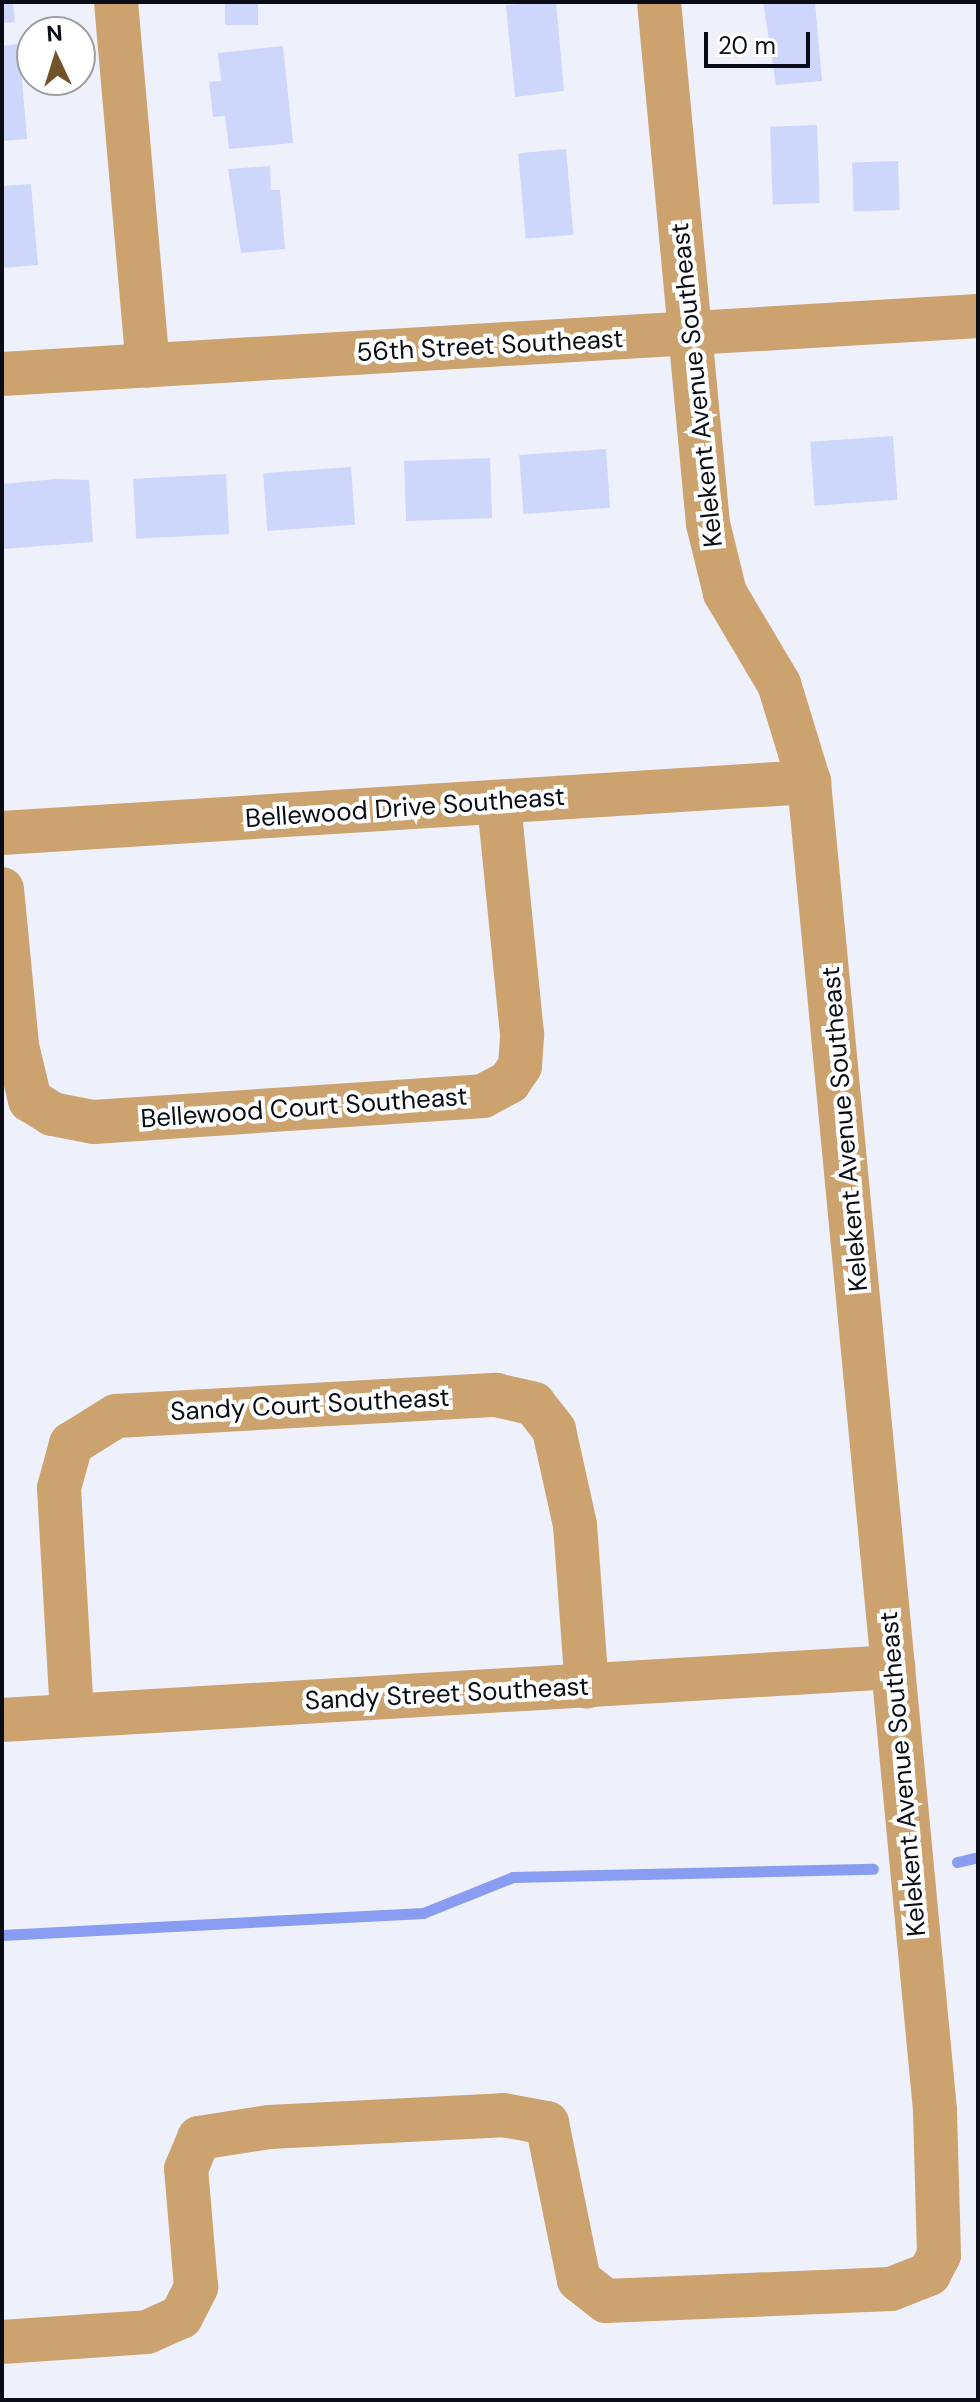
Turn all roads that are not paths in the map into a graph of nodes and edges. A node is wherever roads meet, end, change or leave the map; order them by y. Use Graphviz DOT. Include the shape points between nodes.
graph roads {
  1 [pos="116,2"];
  2 [pos="659,2"];
  3 [pos="978,316"];
  4 [pos="689,335"];
  5 [pos="148,366"];
  6 [pos="2,374"];
  7 [pos="809,782"];
  8 [pos="499,802"];
  9 [pos="2,833"];
  10 [pos="2,889"];
  11 [pos="893,1667"];
  12 [pos="587,1687"];
  13 [pos="72,1714"];
  14 [pos="2,1720"];
  15 [pos="2,2342"];
  1 -- 5 [label="street"];
  2 -- 4 [label="street, Kelekent Avenue Southeast"];
  3 -- 4 [label="street, 56th Street Southeast"];
  4 -- 5 [label="street, 56th Street Southeast"];
  4 -- 7 [label="street, Kelekent Avenue Southeast" via="708,524 725,593 779,684"];
  5 -- 6 [label="street, 56th Street Southeast"];
  7 -- 8 [label="street, Bellewood Drive Southeast"];
  7 -- 11 [label="street, Kelekent Avenue Southeast"];
  8 -- 9 [label="street, Bellewood Drive Southeast"];
  8 -- 10 [label="street, Bellewood Court Southeast" via="522,1034 520,1066 509,1082 483,1096 93,1122 52,1114 30,1100 17,1046"];
  11 -- 12 [label="street, Sandy Street Southeast"];
  11 -- 15 [label="street, Kelekent Avenue Southeast" via="944,2229 929,2274 891,2289 846,2293 606,2301 579,2280 547,2123 503,2115 269,2127 199,2138 186,2169 196,2287 181,2317 147,2332"];
  12 -- 13 [label="street, Sandy Street Southeast"];
  12 -- 13 [label="street, Sandy Court Southeast" via="575,1525 554,1430 534,1404 480,1395 116,1416 71,1444 59,1488"];
  13 -- 14 [label="street, Sandy Street Southeast"];
}
